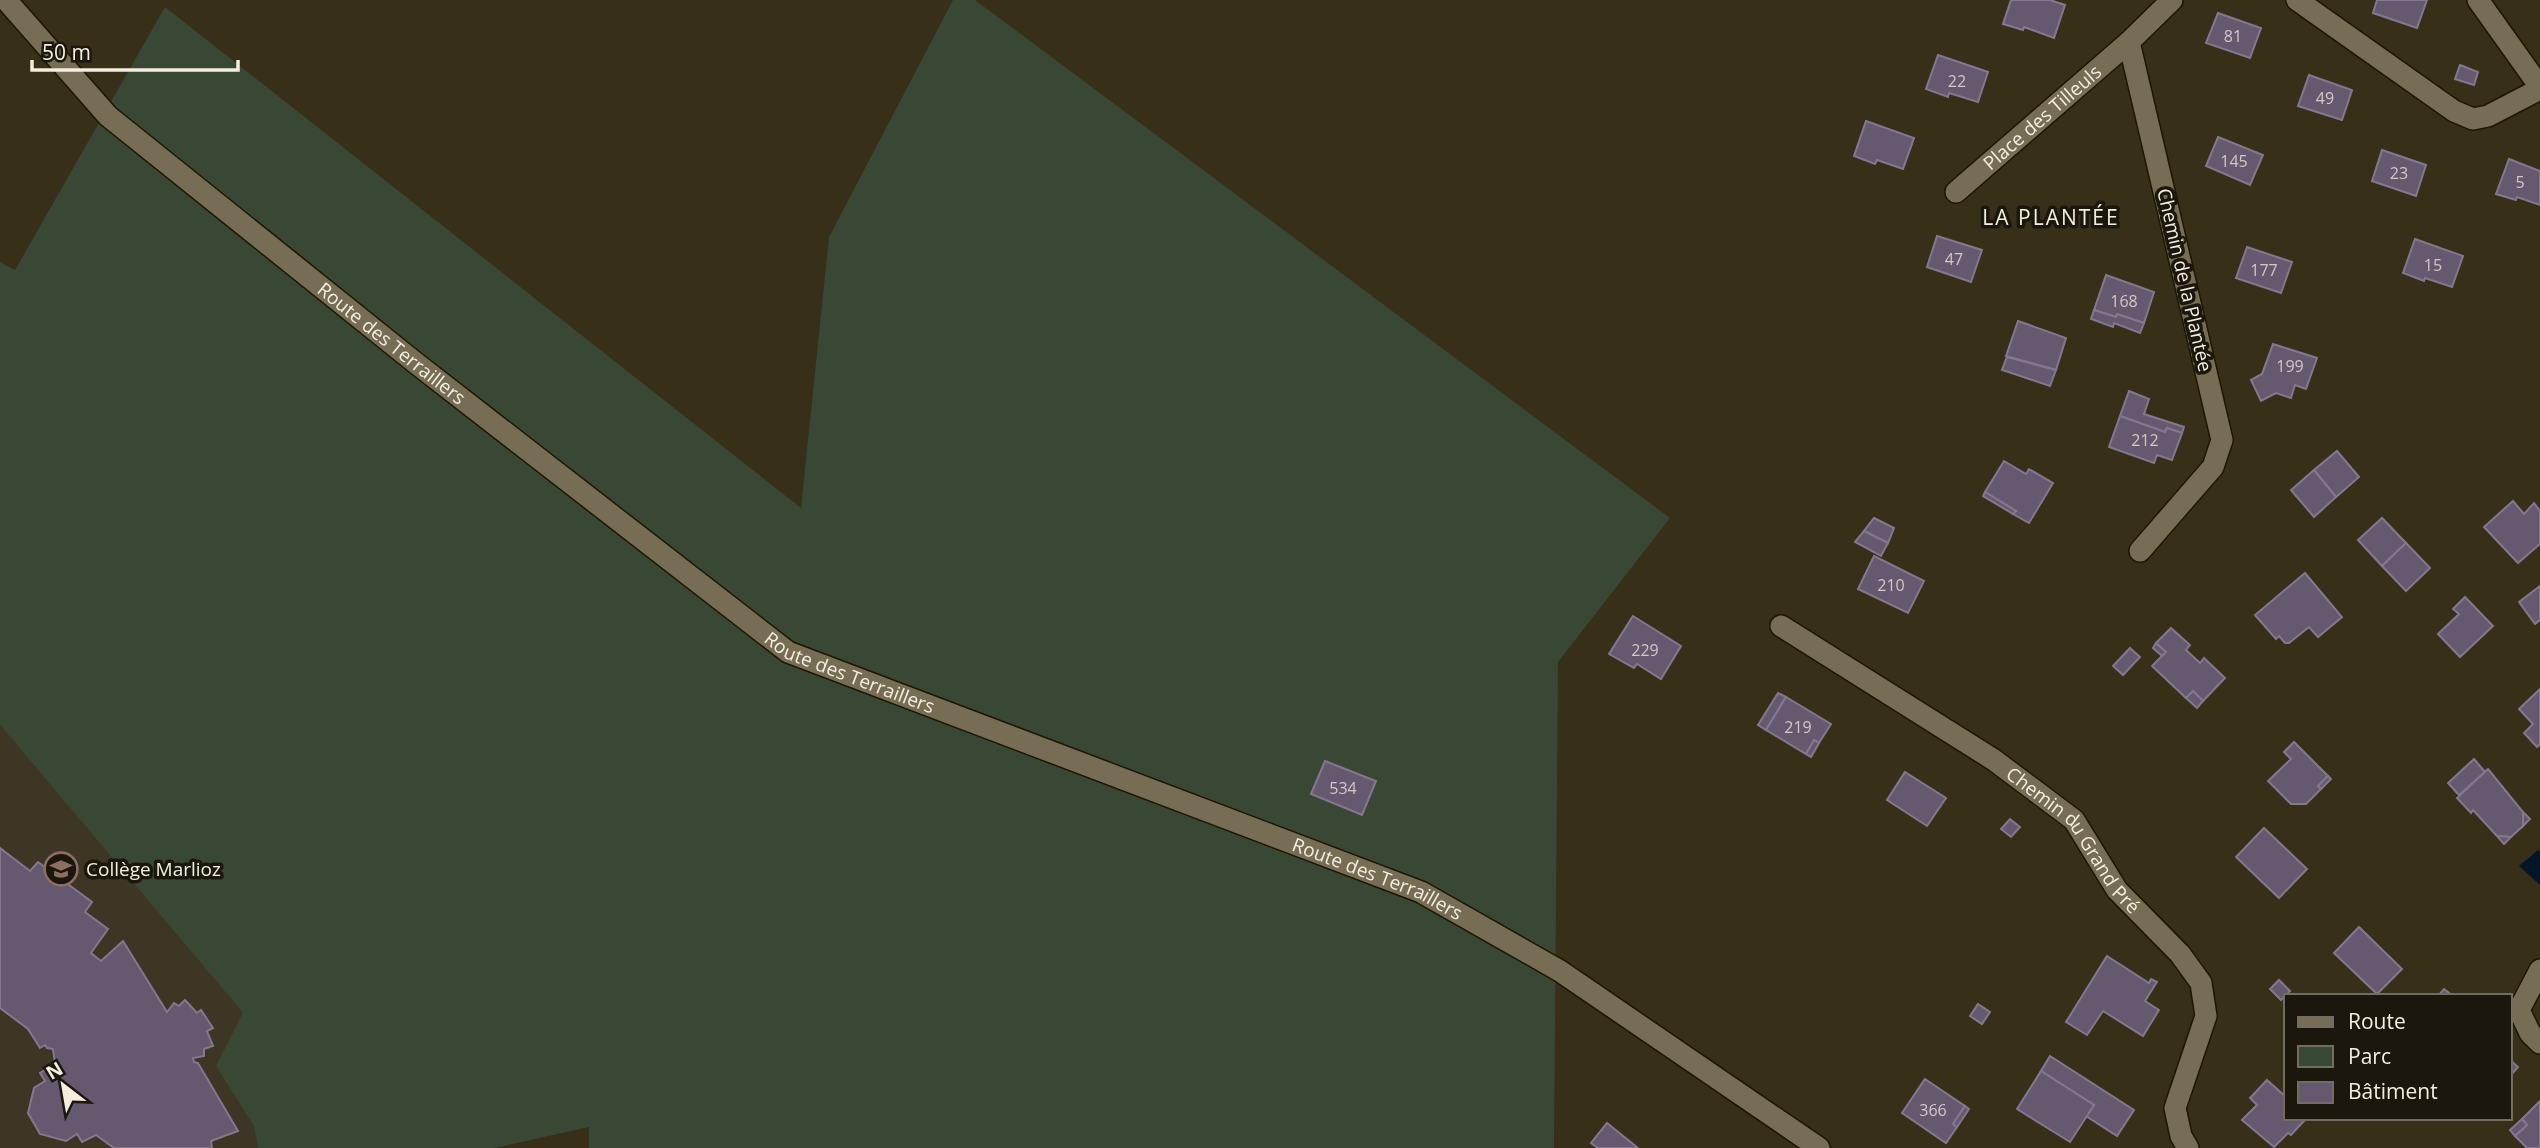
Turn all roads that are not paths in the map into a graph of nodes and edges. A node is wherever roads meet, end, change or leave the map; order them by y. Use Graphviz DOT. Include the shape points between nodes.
graph roads {
  1 [pos="6,0"];
  2 [pos="2172,0"];
  3 [pos="2297,0"];
  4 [pos="2478,0"];
  5 [pos="2129,41"];
  6 [pos="2540,88"];
  7 [pos="1956,192"];
  8 [pos="2140,551"];
  9 [pos="1781,626"];
  10 [pos="2540,970"];
  11 [pos="2540,1043"];
  12 [pos="1819,1148"];
  13 [pos="2188,1148"];
  1 -- 12 [label="street, Route des Terraillers" via="108,116 788,652 1421,892 1560,971"];
  2 -- 5 [label="street"];
  3 -- 6 [label="street" via="2454,111 2473,119"];
  4 -- 6 [label="street"];
  5 -- 7 [label="street, Place des Tilleuls"];
  5 -- 8 [label="street, Chemin de la Plantée" via="2222,440 2213,467"];
  9 -- 13 [label="street, Chemin du Grand Pré" via="1994,760 2074,820 2117,890 2180,954 2201,983 2206,1016 2175,1108"];
  10 -- 11 [label="street" via="2519,1010"];
}
